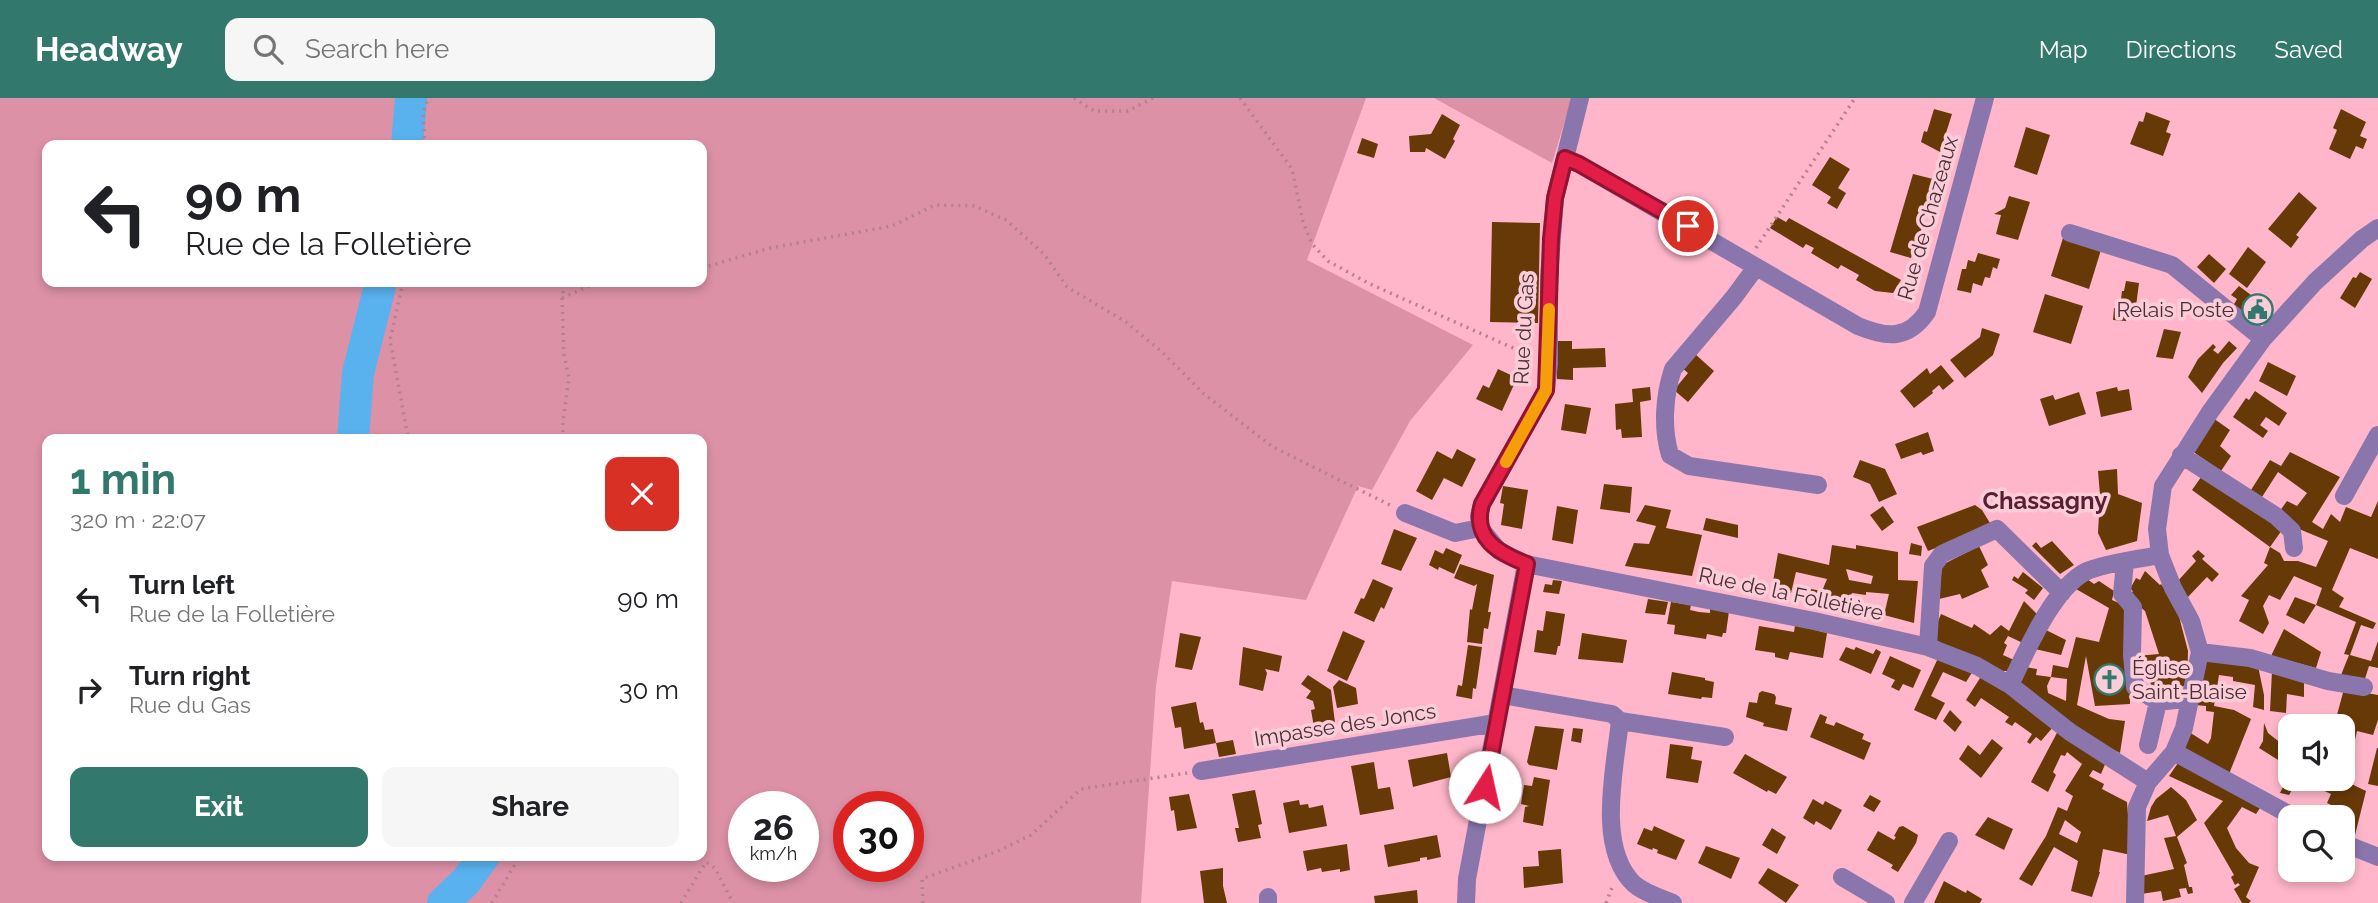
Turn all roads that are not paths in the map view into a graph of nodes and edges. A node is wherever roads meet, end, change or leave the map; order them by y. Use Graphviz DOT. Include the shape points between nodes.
graph roads {
  1 [pos="1580,98"];
  2 [pos="1985,98"];
  3 [pos="1565,158"];
  4 [pos="2378,228"];
  5 [pos="2070,233"];
  6 [pos="1756,267"];
  7 [pos="2263,339"];
  8 [pos="2378,435"];
  9 [pos="2181,455"];
  10 [pos="1818,485"];
  11 [pos="2344,496"];
  12 [pos="1405,513"];
  13 [pos="1480,528"];
  14 [pos="2294,548"];
  15 [pos="2160,555"];
  16 [pos="2125,562"];
  17 [pos="1527,564"];
  18 [pos="2062,593"];
  19 [pos="1928,647"];
  20 [pos="2200,652"];
  21 [pos="2010,685"];
  22 [pos="2364,687"];
  23 [pos="1502,695"];
  24 [pos="2191,698"];
  25 [pos="2158,702"];
  26 [pos="1620,721"];
  27 [pos="1496,723"];
  28 [pos="1725,737"];
  29 [pos="2148,745"];
  30 [pos="2174,752"];
  31 [pos="1201,771"];
  32 [pos="2148,782"];
  33 [pos="2278,808"];
  34 [pos="1949,841"];
  35 [pos="2355,848"];
  36 [pos="2378,857"];
  37 [pos="1842,877"];
  38 [pos="1466,903"];
  39 [pos="1673,903"];
  40 [pos="1886,903"];
  41 [pos="1913,903"];
  42 [pos="2135,903"];
  1 -- 3 [label="street, Rue du Gas"];
  2 -- 6 [label="street, Rue de Chazeaux" via="1932,296 1918,324 1899,334 1873,332"];
  3 -- 6 [label="street, Rue de Chazeaux"];
  3 -- 13 [label="street, Rue du Gas" via="1551,239 1546,390 1482,504"];
  4 -- 7 [label="street" via="2315,282"];
  5 -- 7 [label="street" via="2172,265"];
  6 -- 10 [label="street" via="1673,369 1664,436 1670,455 1689,466"];
  7 -- 9 [label="street"];
  8 -- 11 [label="street"];
  9 -- 14 [label="street" via="2276,516 2292,531"];
  9 -- 15 [label="street" via="2163,486 2157,529"];
  12 -- 13 [label="street" via="1455,533"];
  13 -- 17 [label="street, Rue de la Folletière" via="1499,551"];
  15 -- 16 [label="street"];
  15 -- 20 [label="street"];
  16 -- 18 [label="street" via="2085,572"];
  16 -- 25 [label="street" via="2122,594 2133,607 2135,687"];
  17 -- 19 [label="street, Rue de la Folletière"];
  17 -- 23 [label="street"];
  18 -- 19 [label="street" via="1997,529 1942,554 1933,566"];
  18 -- 21 [label="street" via="2039,624"];
  19 -- 21 [label="street, Rue de la Folletière"];
  20 -- 22 [label="street" via="2250,658"];
  20 -- 24 [label="street"];
  21 -- 32 [label="street, Rue de la Folletière" via="2070,732"];
  23 -- 26 [label="street" via="1612,714"];
  23 -- 27 [label="street"];
  24 -- 25 [label="street"];
  24 -- 30 [label="street"];
  25 -- 29 [label="street"];
  26 -- 28 [label="street"];
  26 -- 39 [label="street" via="1613,847 1636,887"];
  27 -- 31 [label="street, Impasse des Joncs"];
  27 -- 38 [label="street"];
  30 -- 32 [label="street"];
  30 -- 33 [label="street"];
  32 -- 42 [label="street" via="2137,807"];
  34 -- 41 [label="street"];
  35 -- 36 [label="street"];
  37 -- 40 [label="street"];
}
